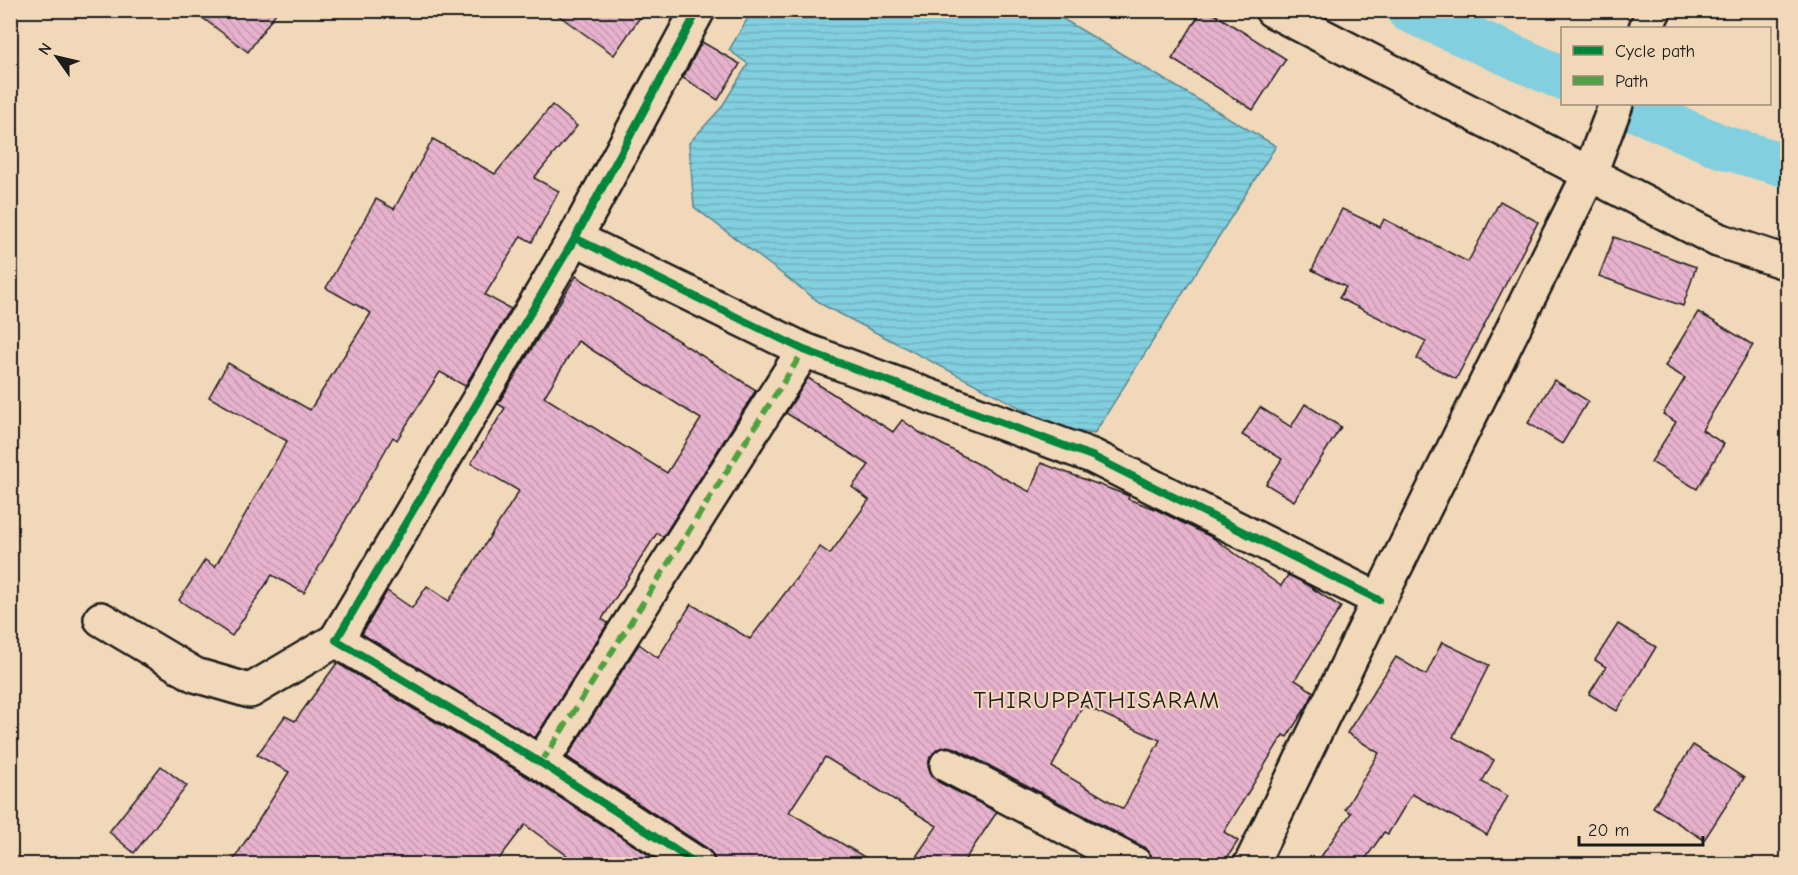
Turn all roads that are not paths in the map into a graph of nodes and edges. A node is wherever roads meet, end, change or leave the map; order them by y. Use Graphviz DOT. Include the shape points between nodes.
graph roads {
  1 [pos="698,10"];
  2 [pos="1272,10"];
  3 [pos="1653,10"];
  4 [pos="1646,27"];
  5 [pos="1617,105"];
  6 [pos="1590,174"];
  7 [pos="575,238"];
  8 [pos="1788,263"];
  9 [pos="804,350"];
  10 [pos="1379,600"];
  11 [pos="101,619"];
  12 [pos="336,640"];
  13 [pos="541,764"];
  14 [pos="947,765"];
  15 [pos="697,864"];
  16 [pos="1135,864"];
  17 [pos="1251,864"];
  1 -- 7 [label="street"];
  2 -- 6 [label="street"];
  3 -- 4 [label="street"];
  5 -- 6 [label="street"];
  6 -- 8 [label="street" via="1718,240"];
  6 -- 10 [label="street"];
  7 -- 9 [label="street"];
  7 -- 12 [label="street"];
  9 -- 10 [label="street" via="1092,456"];
  9 -- 13 [label="street"];
  10 -- 17 [label="street"];
  11 -- 12 [label="street" via="195,675 250,691"];
  12 -- 13 [label="street"];
  13 -- 15 [label="street"];
  14 -- 16 [label="street"];
}
